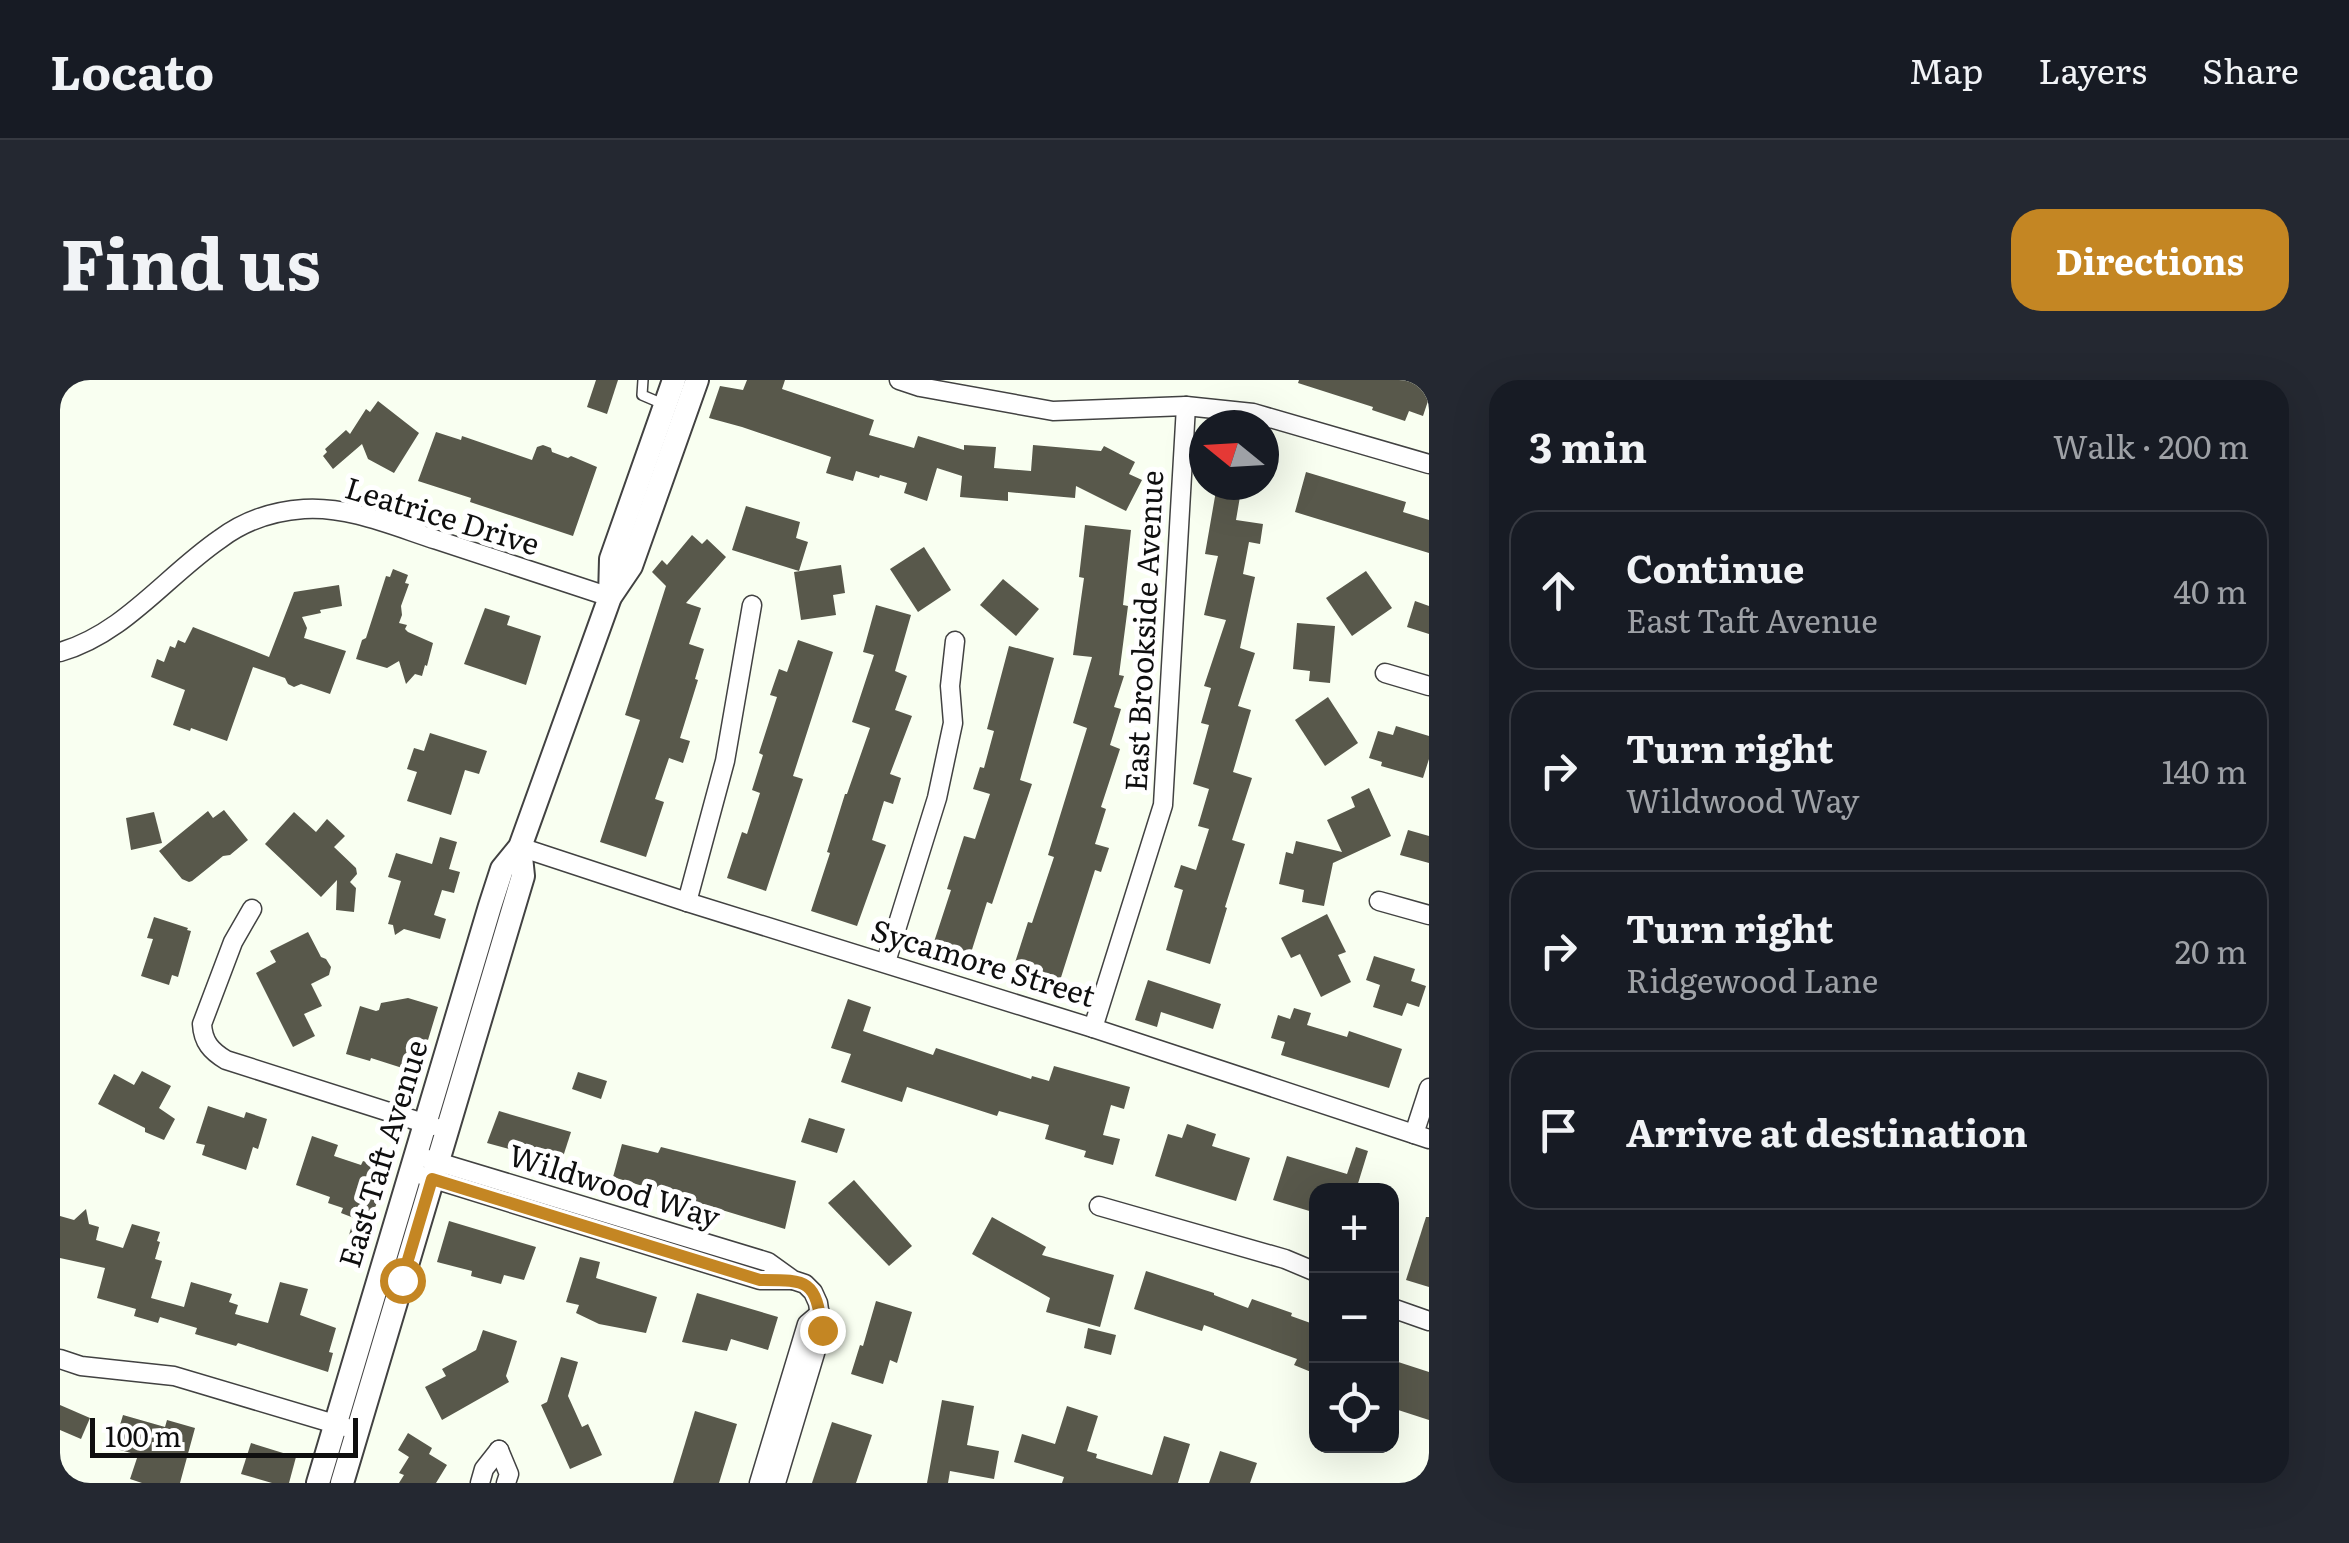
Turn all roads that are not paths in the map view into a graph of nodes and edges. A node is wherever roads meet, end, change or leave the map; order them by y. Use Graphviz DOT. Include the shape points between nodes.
graph roads {
  1 [pos="644,380"];
  2 [pos="674,380"];
  3 [pos="698,380"];
  4 [pos="899,380"];
  5 [pos="665,405"];
  6 [pos="1186,406"];
  7 [pos="1429,464"];
  8 [pos="610,597"];
  9 [pos="752,605"];
  10 [pos="955,641"];
  11 [pos="60,652"];
  12 [pos="1385,673"];
  13 [pos="1429,686"];
  14 [pos="520,848"];
  15 [pos="1379,900"];
  16 [pos="687,902"];
  17 [pos="252,909"];
  18 [pos="1429,914"];
  19 [pos="886,962"];
  20 [pos="1093,1028"];
  21 [pos="1429,1088"];
  22 [pos="435,1127"];
  23 [pos="1422,1137"];
  24 [pos="423,1167"];
  25 [pos="1099,1206"];
  26 [pos="1309,1269"];
  27 [pos="1399,1310"];
  28 [pos="820,1313"];
  29 [pos="1429,1321"];
  30 [pos="60,1359"];
  31 [pos="346,1427"];
  32 [pos="318,1483"];
  33 [pos="342,1483"];
  34 [pos="480,1483"];
  35 [pos="506,1483"];
  36 [pos="758,1483"];
  37 [pos="776,1483"];
  1 -- 5 [label="lane" via="642,395"];
  2 -- 5 [label="street, East Taft Avenue"];
  3 -- 8 [label="street, East Taft Avenue" via="631,566"];
  4 -- 6 [label="street" via="1053,411"];
  5 -- 8 [label="street, East Taft Avenue" via="612,559"];
  6 -- 7 [label="street" via="1253,413"];
  6 -- 20 [label="street, East Brookside Avenue" via="1163,806"];
  8 -- 11 [label="street, Leatrice Drive" via="385,524 306,508 244,524 111,628"];
  8 -- 14 [label="street, East Taft Avenue"];
  9 -- 16 [label="street" via="725,761"];
  10 -- 19 [label="street" via="953,723 937,798"];
  12 -- 13 [label="street"];
  14 -- 16 [label="street, Sycamore Street"];
  14 -- 22 [label="street, East Taft Avenue" via="524,876"];
  15 -- 18 [label="street"];
  16 -- 19 [label="street, Sycamore Street"];
  17 -- 22 [label="street" via="202,1024 215,1054"];
  19 -- 20 [label="street, Sycamore Street"];
  20 -- 23 [label="street, Sycamore Street"];
  21 -- 23 [label="street"];
  22 -- 24 [label="street, East Taft Avenue"];
  24 -- 28 [label="street, Wildwood Way" via="760,1280 805,1284"];
  24 -- 31 [label="street, East Taft Avenue"];
  25 -- 26 [label="street"];
  27 -- 29 [label="street"];
  28 -- 36 [label="street" via="807,1324"];
  28 -- 37 [label="street" via="822,1330"];
  30 -- 31 [label="street" via="174,1376"];
  31 -- 32 [label="street, East Taft Avenue"];
  31 -- 33 [label="street, East Taft Avenue"];
  34 -- 35 [label="street" via="499,1450"];
}
